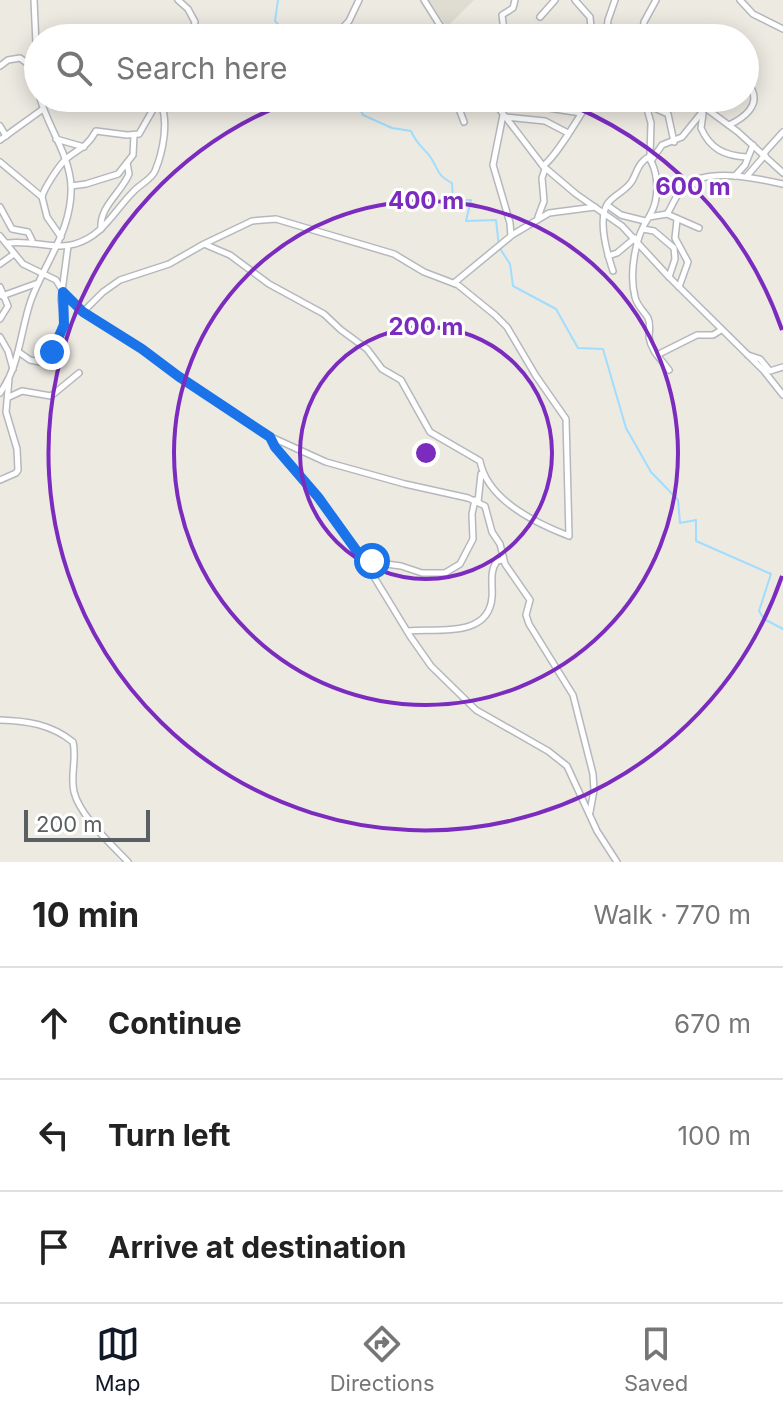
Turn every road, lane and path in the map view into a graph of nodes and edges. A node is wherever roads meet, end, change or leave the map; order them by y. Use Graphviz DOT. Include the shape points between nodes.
graph roads {
  1 [pos="34,0"];
  2 [pos="178,0"];
  3 [pos="359,0"];
  4 [pos="424,0"];
  5 [pos="515,0"];
  6 [pos="555,0"];
  7 [pos="575,0"];
  8 [pos="615,0"];
  9 [pos="656,0"];
  10 [pos="740,0"];
  11 [pos="540,17"];
  12 [pos="35,24"];
  13 [pos="195,24"];
  14 [pos="346,24"];
  15 [pos="439,24"];
  16 [pos="503,24"];
  17 [pos="590,24"];
  18 [pos="608,24"];
  19 [pos="645,24"];
  20 [pos="783,29"];
  21 [pos="24,61"];
  22 [pos="0,66"];
  23 [pos="39,112"];
  24 [pos="44,112"];
  25 [pos="152,112"];
  26 [pos="164,112"];
  27 [pos="460,112"];
  28 [pos="574,112"];
  29 [pos="648,112"];
  30 [pos="663,112"];
  31 [pos="714,112"];
  32 [pos="748,112"];
  33 [pos="502,113"];
  34 [pos="581,113"];
  35 [pos="703,113"];
  36 [pos="464,122"];
  37 [pos="729,125"];
  38 [pos="0,126"];
  39 [pos="783,132"];
  40 [pos="568,133"];
  41 [pos="134,135"];
  42 [pos="3,138"];
  43 [pos="56,139"];
  44 [pos="674,142"];
  45 [pos="753,145"];
  46 [pos="84,147"];
  47 [pos="764,155"];
  48 [pos="747,157"];
  49 [pos="65,159"];
  50 [pos="649,159"];
  51 [pos="0,162"];
  52 [pos="127,162"];
  53 [pos="544,167"];
  54 [pos="783,173"];
  55 [pos="735,177"];
  56 [pos="747,177"];
  57 [pos="783,184"];
  58 [pos="71,186"];
  59 [pos="42,197"];
  60 [pos="607,205"];
  61 [pos="0,207"];
  62 [pos="596,207"];
  63 [pos="604,213"];
  64 [pos="667,214"];
  65 [pos="538,218"];
  66 [pos="647,219"];
  67 [pos="677,220"];
  68 [pos="699,228"];
  69 [pos="101,229"];
  70 [pos="642,230"];
  71 [pos="0,236"];
  72 [pos="511,236"];
  73 [pos="61,237"];
  74 [pos="636,240"];
  75 [pos="33,242"];
  76 [pos="8,243"];
  77 [pos="204,244"];
  78 [pos="59,246"];
  79 [pos="68,246"];
  80 [pos="14,254"];
  81 [pos="608,256"];
  82 [pos="0,264"];
  83 [pos="613,271"];
  84 [pos="41,274"];
  85 [pos="669,277"];
  86 [pos="38,283"];
  87 [pos="454,283"];
  88 [pos="0,287"];
  89 [pos="679,287"];
  90 [pos="63,292"];
  91 [pos="2,296"];
  92 [pos="83,312"];
  93 [pos="0,319"];
  94 [pos="721,330"];
  95 [pos="0,337"];
  96 [pos="20,353"];
  97 [pos="657,355"];
  98 [pos="747,355"];
  99 [pos="48,364"];
  100 [pos="56,365"];
  101 [pos="783,367"];
  102 [pos="13,369"];
  103 [pos="669,370"];
  104 [pos="79,373"];
  105 [pos="9,377"];
  106 [pos="0,393"];
  107 [pos="783,395"];
  108 [pos="8,398"];
  109 [pos="270,437"];
  110 [pos="481,473"];
  111 [pos="0,480"];
  112 [pos="477,501"];
  113 [pos="503,560"];
  114 [pos="364,561"];
  115 [pos="408,631"];
  116 [pos="0,720"];
  117 [pos="590,812"];
  118 [pos="128,862"];
  119 [pos="617,862"];
  1 -- 12 [label="street"];
  2 -- 13 [label="street"];
  3 -- 14 [label="street"];
  4 -- 15 [label="street"];
  5 -- 16 [label="street" via="502,15"];
  6 -- 11 [label="street"];
  7 -- 17 [label="street"];
  8 -- 18 [label="street"];
  9 -- 19 [label="street"];
  10 -- 20 [label="street" via="753,14"];
  21 -- 22 [label="street" via="8,60"];
  23 -- 42 [label="street"];
  24 -- 43 [label="street"];
  25 -- 41 [label="street" via="140,134"];
  26 -- 69 [label="street" via="155,172"];
  27 -- 36 [label="street"];
  28 -- 34 [label="street"];
  29 -- 50 [label="street"];
  30 -- 44 [label="street"];
  31 -- 37 [label="street"];
  32 -- 37 [label="street"];
  33 -- 40 [label="street" via="547,122"];
  33 -- 53 [label="street"];
  33 -- 72 [label="street" via="493,165"];
  34 -- 40 [label="street"];
  35 -- 44 [label="street"];
  35 -- 48 [label="street" via="701,128 713,148"];
  37 -- 45 [label="street"];
  38 -- 42 [label="street"];
  39 -- 47 [label="street"];
  40 -- 53 [label="street"];
  41 -- 46 [label="street" via="97,130"];
  41 -- 52 [label="street" via="133,155"];
  43 -- 46 [label="street"];
  43 -- 49 [label="street"];
  44 -- 50 [label="street" via="659,147"];
  45 -- 47 [label="street"];
  45 -- 48 [label="street"];
  46 -- 49 [label="street"];
  47 -- 54 [label="street"];
  47 -- 56 [label="street"];
  48 -- 55 [label="street"];
  49 -- 58 [label="street"];
  49 -- 59 [label="street"];
  50 -- 60 [label="street"];
  50 -- 66 [label="street" via="658,180 656,204"];
  51 -- 59 [label="street"];
  52 -- 58 [label="street" via="117,175"];
  52 -- 69 [label="street" via="129,174 107,206"];
  53 -- 62 [label="street"];
  53 -- 65 [label="street"];
  55 -- 56 [label="street"];
  55 -- 64 [label="street" via="692,180"];
  56 -- 57 [label="street"];
  58 -- 73 [label="street"];
  59 -- 73 [label="street" via="47,217"];
  60 -- 63 [label="street"];
  60 -- 66 [label="street" via="621,215"];
  61 -- 75 [label="street" via="12,229 28,232"];
  62 -- 63 [label="street"];
  62 -- 65 [label="street"];
  63 -- 74 [label="street"];
  63 -- 81 [label="street"];
  64 -- 66 [label="street"];
  64 -- 67 [label="street"];
  65 -- 72 [label="street"];
  66 -- 70 [label="street"];
  67 -- 68 [label="street"];
  67 -- 89 [label="street" via="675,238 688,262"];
  69 -- 79 [label="street"];
  70 -- 74 [label="street"];
  70 -- 85 [label="street" via="654,231 674,248"];
  71 -- 76 [label="street"];
  72 -- 87 [label="street"];
  73 -- 78 [label="street"];
  74 -- 81 [label="street"];
  74 -- 85 [label="street"];
  74 -- 97 [label="street" via="635,297"];
  75 -- 76 [label="street"];
  75 -- 78 [label="street"];
  76 -- 80 [label="street"];
  77 -- 87 [label="street" via="252,221 271,218 380,248"];
  77 -- 92 [label="street" via="169,264 120,280"];
  77 -- 110 [label="street" via="320,311 363,345 378,365 401,380 430,432 476,457"];
  78 -- 79 [label="street"];
  78 -- 84 [label="street"];
  79 -- 90 [label="street"];
  80 -- 82 [label="street"];
  80 -- 84 [label="street"];
  81 -- 83 [label="street"];
  84 -- 86 [label="street"];
  84 -- 90 [label="street" via="56,280"];
  85 -- 89 [label="street"];
  86 -- 91 [label="street"];
  86 -- 96 [label="street"];
  87 -- 110 [label="street" via="503,322 565,416 569,536 505,502"];
  88 -- 91 [label="street"];
  89 -- 94 [label="street"];
  90 -- 92 [label="street"];
  90 -- 99 [label="street" via="64,325"];
  91 -- 93 [label="street" via="8,306"];
  92 -- 109 [label="street"];
  94 -- 97 [label="street" via="697,335"];
  94 -- 98 [label="street"];
  95 -- 102 [label="street"];
  96 -- 99 [label="street"];
  96 -- 102 [label="street"];
  97 -- 103 [label="street"];
  98 -- 101 [label="street" via="770,371"];
  98 -- 107 [label="street"];
  99 -- 100 [label="street"];
  102 -- 105 [label="street"];
  104 -- 108 [label="street" via="51,396 22,391"];
  105 -- 106 [label="street"];
  105 -- 108 [label="street"];
  108 -- 111 [label="street" via="18,470"];
  109 -- 112 [label="street" via="326,462"];
  109 -- 114 [label="street"];
  110 -- 112 [label="street"];
  112 -- 113 [label="street" via="485,506"];
  112 -- 114 [label="street" via="473,539 465,557 443,574"];
  113 -- 115 [label="street" via="492,569 490,607 473,625"];
  113 -- 117 [label="street" via="530,600 529,624 573,695 593,774"];
  114 -- 115 [label="street"];
  115 -- 117 [label="street" via="422,655 471,707 564,763"];
  116 -- 118 [label="street" via="35,723 73,742 75,795 97,830"];
  117 -- 119 [label="street"];
}
